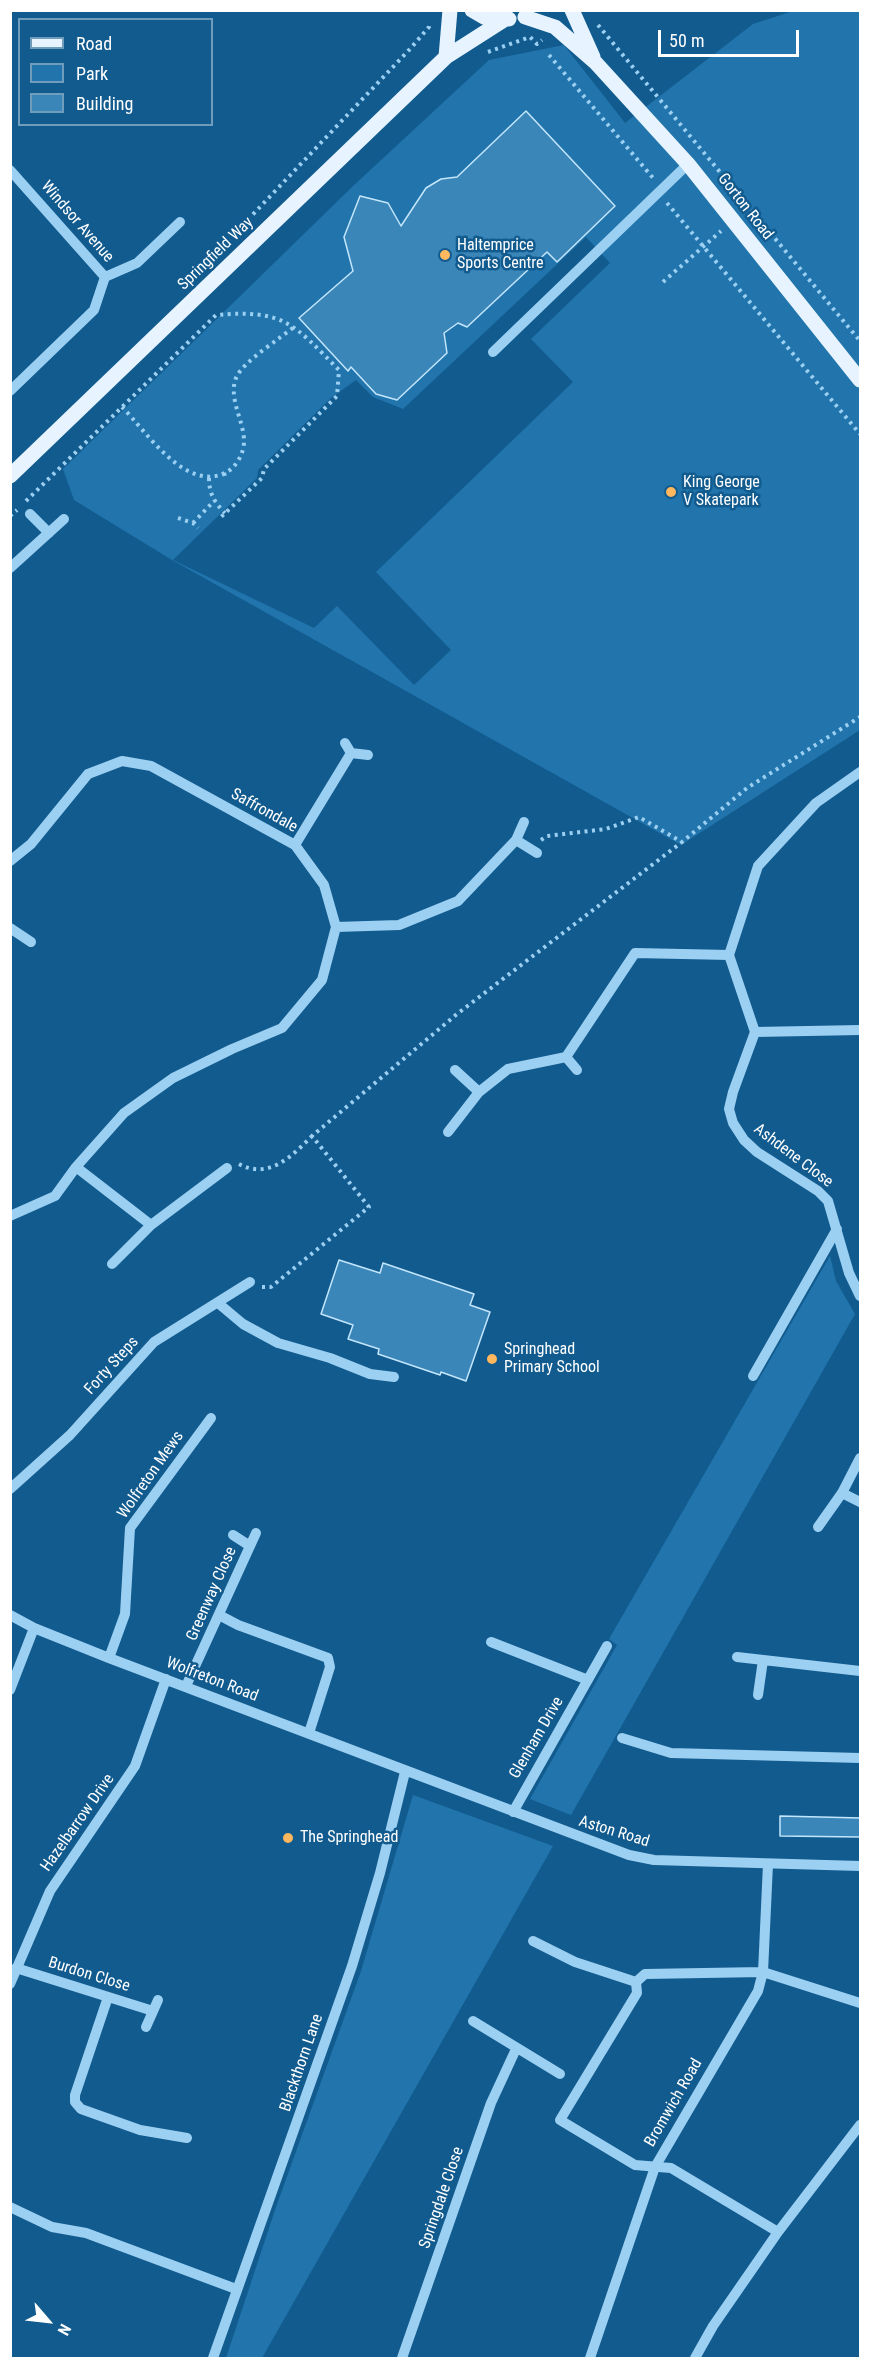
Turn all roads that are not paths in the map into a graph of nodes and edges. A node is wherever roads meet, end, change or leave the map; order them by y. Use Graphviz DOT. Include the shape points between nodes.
graph roads {
  1 [pos="450,10"];
  2 [pos="472,10"];
  3 [pos="572,10"];
  4 [pos="531,14"];
  5 [pos="504,20"];
  6 [pos="446,57"];
  7 [pos="595,62"];
  8 [pos="688,164"];
  9 [pos="10,170"];
  10 [pos="180,222"];
  11 [pos="105,277"];
  12 [pos="493,352"];
  13 [pos="861,380"];
  14 [pos="10,391"];
  15 [pos="10,476"];
  16 [pos="30,514"];
  17 [pos="64,519"];
  18 [pos="49,533"];
  19 [pos="10,567"];
  20 [pos="345,743"];
  21 [pos="351,753"];
  22 [pos="368,755"];
  23 [pos="861,772"];
  24 [pos="524,822"];
  25 [pos="516,840"];
  26 [pos="295,845"];
  27 [pos="537,853"];
  28 [pos="10,861"];
  29 [pos="336,927"];
  30 [pos="10,928"];
  31 [pos="31,942"];
  32 [pos="729,955"];
  33 [pos="861,1030"];
  34 [pos="755,1032"];
  35 [pos="566,1057"];
  36 [pos="455,1070"];
  37 [pos="577,1070"];
  38 [pos="478,1092"];
  39 [pos="448,1132"];
  40 [pos="76,1167"];
  41 [pos="227,1168"];
  42 [pos="10,1216"];
  43 [pos="151,1225"];
  44 [pos="837,1229"];
  45 [pos="112,1264"];
  46 [pos="247,1284"];
  47 [pos="861,1296"];
  48 [pos="218,1303"];
  49 [pos="753,1376"];
  50 [pos="394,1377"];
  51 [pos="211,1418"];
  52 [pos="861,1458"];
  53 [pos="10,1489"];
  54 [pos="842,1493"];
  55 [pos="861,1502"];
  56 [pos="818,1527"];
  57 [pos="256,1533"];
  58 [pos="233,1534"];
  59 [pos="250,1546"];
  60 [pos="10,1615"];
  61 [pos="219,1615"];
  62 [pos="34,1628"];
  63 [pos="491,1641"];
  64 [pos="607,1646"];
  65 [pos="737,1657"];
  66 [pos="109,1658"];
  67 [pos="763,1660"];
  68 [pos="861,1671"];
  69 [pos="166,1678"];
  70 [pos="588,1680"];
  71 [pos="186,1686"];
  72 [pos="10,1690"];
  73 [pos="758,1695"];
  74 [pos="309,1733"];
  75 [pos="622,1738"];
  76 [pos="861,1758"];
  77 [pos="405,1772"];
  78 [pos="513,1812"];
  79 [pos="768,1864"];
  80 [pos="861,1866"];
  81 [pos="533,1941"];
  82 [pos="16,1968"];
  83 [pos="763,1972"];
  84 [pos="636,1982"];
  85 [pos="10,1984"];
  86 [pos="108,1997"];
  87 [pos="158,2000"];
  88 [pos="861,2003"];
  89 [pos="153,2011"];
  90 [pos="473,2021"];
  91 [pos="146,2027"];
  92 [pos="516,2049"];
  93 [pos="560,2074"];
  94 [pos="861,2125"];
  95 [pos="187,2138"];
  96 [pos="655,2167"];
  97 [pos="10,2207"];
  98 [pos="778,2232"];
  99 [pos="236,2289"];
  100 [pos="213,2358"];
  101 [pos="402,2358"];
  102 [pos="590,2358"];
  103 [pos="695,2358"];
  1 -- 6 [label="main road"];
  2 -- 5 [label="main road" via="484,17"];
  3 -- 7 [label="main road, Gorton Road"];
  4 -- 5 [label="main road"];
  4 -- 7 [label="main road, Gorton Road" via="555,27"];
  5 -- 6 [label="main road, Springfield Way"];
  6 -- 15 [label="main road, Springfield Way"];
  7 -- 8 [label="main road, Gorton Road"];
  8 -- 12 [label="street"];
  8 -- 13 [label="main road, Gorton Road"];
  9 -- 11 [label="street, Windsor Avenue"];
  10 -- 11 [label="street, Windsor Avenue" via="137,263"];
  11 -- 14 [label="street" via="94,310"];
  16 -- 18 [label="street"];
  17 -- 18 [label="street"];
  18 -- 19 [label="street"];
  20 -- 21 [label="street"];
  21 -- 22 [label="street"];
  21 -- 26 [label="street"];
  23 -- 32 [label="street" via="816,803 758,866"];
  24 -- 25 [label="street"];
  25 -- 27 [label="street"];
  25 -- 29 [label="street" via="458,901 399,925"];
  26 -- 28 [label="street, Saffrondale" via="151,766 122,761 88,774 31,844"];
  26 -- 29 [label="street, Saffrondale" via="324,885"];
  29 -- 40 [label="street" via="322,980 282,1028 173,1078 124,1113"];
  30 -- 31 [label="street"];
  32 -- 34 [label="street"];
  32 -- 35 [label="street" via="635,953"];
  33 -- 34 [label="street"];
  34 -- 44 [label="street, Ashdene Close" via="733,1092 729,1109 733,1123 757,1152 828,1201"];
  35 -- 37 [label="street"];
  35 -- 38 [label="street" via="508,1069"];
  36 -- 38 [label="street"];
  38 -- 39 [label="street"];
  40 -- 42 [label="street" via="55,1196"];
  40 -- 43 [label="street"];
  41 -- 43 [label="street"];
  43 -- 45 [label="street"];
  44 -- 47 [label="street, Ashdene Close" via="849,1273"];
  44 -- 49 [label="street"];
  46 -- 48 [label="street, Forty Steps"];
  48 -- 50 [label="street" via="243,1324 278,1343 370,1374"];
  48 -- 53 [label="street, Forty Steps" via="154,1342 70,1435"];
  51 -- 66 [label="street, Wolfreton Mews" via="130,1528 125,1614"];
  52 -- 54 [label="street"];
  54 -- 55 [label="street"];
  54 -- 56 [label="street"];
  57 -- 59 [label="street, Greenway Close"];
  58 -- 59 [label="street, Greenway Close"];
  59 -- 61 [label="street, Greenway Close"];
  60 -- 62 [label="street, Wolfreton Road"];
  61 -- 71 [label="street, Greenway Close"];
  61 -- 74 [label="street" via="328,1658 330,1667"];
  62 -- 66 [label="street, Wolfreton Road"];
  62 -- 72 [label="street"];
  63 -- 70 [label="street"];
  64 -- 70 [label="street, Glenham Drive"];
  65 -- 67 [label="street"];
  66 -- 69 [label="street, Wolfreton Road"];
  67 -- 68 [label="street"];
  67 -- 73 [label="street"];
  69 -- 71 [label="street, Wolfreton Road"];
  69 -- 82 [label="street, Hazelbarrow Drive" via="135,1766 50,1891"];
  70 -- 78 [label="street, Glenham Drive"];
  71 -- 74 [label="street, Wolfreton Road"];
  74 -- 77 [label="street, Wolfreton Road"];
  75 -- 76 [label="street" via="671,1753"];
  77 -- 78 [label="street, Aston Road"];
  77 -- 99 [label="street, Blackthorn Lane" via="352,1966"];
  78 -- 79 [label="street, Aston Road" via="629,1855 654,1860"];
  79 -- 80 [label="street, Aston Road"];
  79 -- 83 [label="street, Bromwich Road"];
  81 -- 84 [label="street" via="575,1962"];
  82 -- 85 [label="street, Hazelbarrow Drive"];
  82 -- 86 [label="street, Burdon Close"];
  83 -- 84 [label="street" via="645,1974"];
  83 -- 88 [label="street"];
  83 -- 96 [label="street, Bromwich Road" via="758,1991"];
  84 -- 96 [label="street" via="637,1993 560,2120 636,2165"];
  86 -- 89 [label="street, Burdon Close"];
  86 -- 95 [label="street" via="75,2102 81,2109 140,2130"];
  87 -- 89 [label="street"];
  89 -- 91 [label="street"];
  90 -- 92 [label="street"];
  92 -- 93 [label="street"];
  92 -- 101 [label="street, Springdale Close" via="491,2103"];
  94 -- 98 [label="street"];
  96 -- 98 [label="street" via="671,2168"];
  96 -- 102 [label="street, Bromwich Road"];
  97 -- 99 [label="street" via="52,2227 86,2233"];
  98 -- 103 [label="street"];
  99 -- 100 [label="street, Blackthorn Lane"];
}
